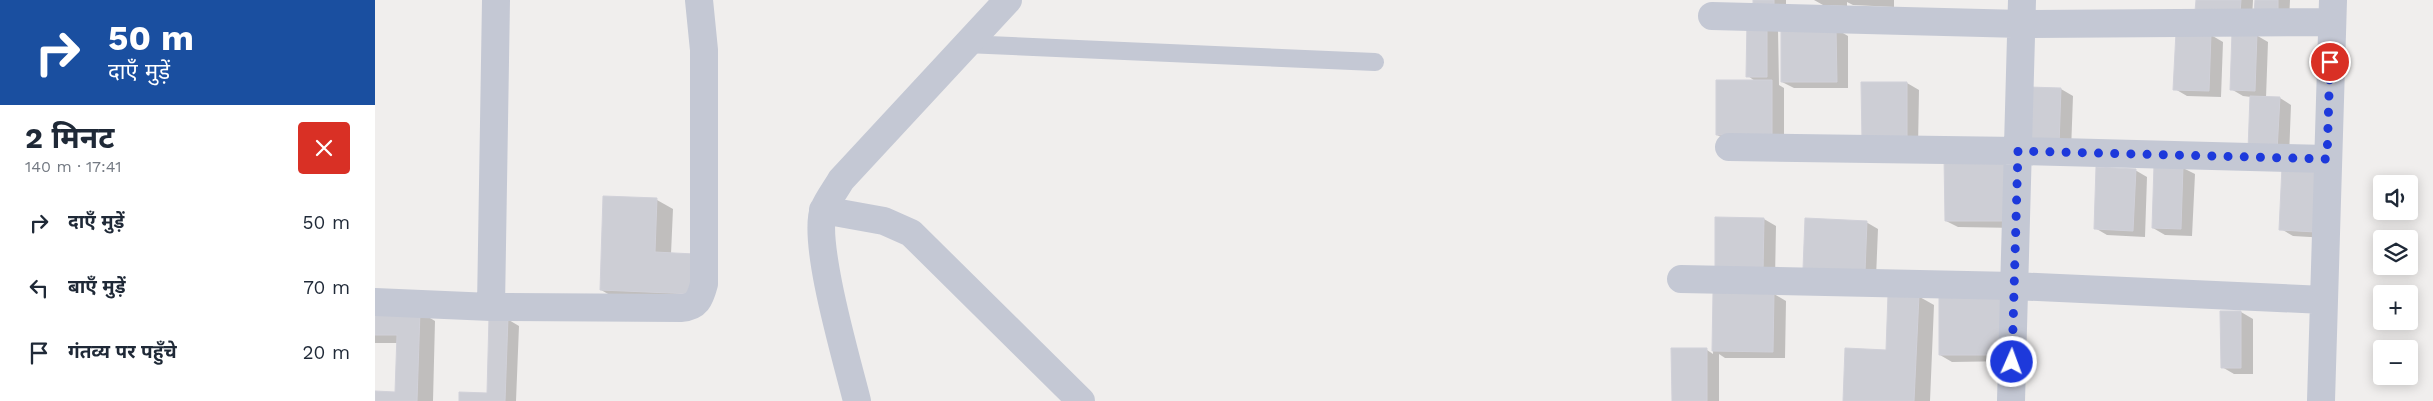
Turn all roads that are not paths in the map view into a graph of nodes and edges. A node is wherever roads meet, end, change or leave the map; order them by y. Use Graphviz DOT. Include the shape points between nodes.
graph roads {
  1 [pos="495,0"];
  2 [pos="699,0"];
  3 [pos="1008,0"];
  4 [pos="2332,11"];
  5 [pos="2022,12"];
  6 [pos="1712,16"];
  7 [pos="965,44"];
  8 [pos="1375,62"];
  9 [pos="1729,148"];
  10 [pos="2018,151"];
  11 [pos="2327,159"];
  12 [pos="823,210"];
  13 [pos="1681,279"];
  14 [pos="2014,286"];
  15 [pos="2324,300"];
  16 [pos="375,302"];
  17 [pos="491,307"];
  18 [pos="857,401"];
  19 [pos="1081,401"];
  20 [pos="2011,401"];
  21 [pos="2321,401"];
  1 -- 17 [label="street"];
  2 -- 17 [label="street" via="704,50 704,284 698,302 681,308"];
  3 -- 7 [label="street"];
  4 -- 5 [label="street"];
  4 -- 11 [label="street"];
  5 -- 6 [label="street"];
  5 -- 10 [label="street"];
  7 -- 8 [label="lane"];
  7 -- 12 [label="street" via="841,180"];
  9 -- 10 [label="street"];
  10 -- 11 [label="street"];
  10 -- 14 [label="street"];
  11 -- 15 [label="street"];
  12 -- 18 [label="street" via="820,232 826,272"];
  12 -- 19 [label="street" via="884,221 911,233"];
  13 -- 14 [label="street"];
  14 -- 15 [label="street"];
  14 -- 20 [label="street"];
  15 -- 21 [label="street"];
  16 -- 17 [label="street"];
}
